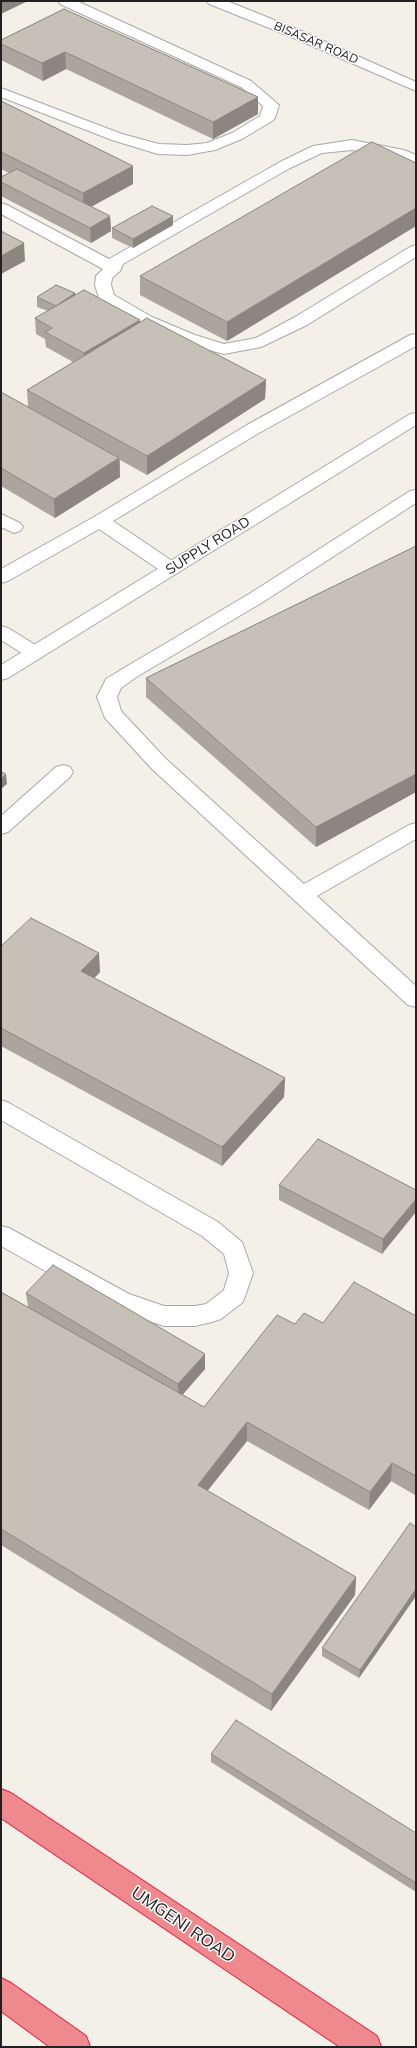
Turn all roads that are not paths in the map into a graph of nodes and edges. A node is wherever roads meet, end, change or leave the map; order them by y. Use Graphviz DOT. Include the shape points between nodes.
graph roads {
  1 [pos="65,1"];
  2 [pos="214,1"];
  3 [pos="416,87"];
  4 [pos="1,92"];
  5 [pos="416,161"];
  6 [pos="1,208"];
  7 [pos="416,250"];
  8 [pos="114,268"];
  9 [pos="416,339"];
  10 [pos="416,418"];
  11 [pos="416,495"];
  12 [pos="100,521"];
  13 [pos="171,569"];
  14 [pos="1,577"];
  15 [pos="1,632"];
  16 [pos="35,653"];
  17 [pos="1,674"];
  18 [pos="63,772"];
  19 [pos="1,826"];
  20 [pos="416,830"];
  21 [pos="302,895"];
  22 [pos="416,999"];
  23 [pos="1,1109"];
  24 [pos="1,1235"];
  25 [pos="1,1802"];
  26 [pos="1,1993"];
  27 [pos="75,2047"];
  28 [pos="366,2047"];
  1 -- 4 [label="street" via="246,84 271,105 267,118 237,136 210,147 187,150 158,149 117,137"];
  2 -- 3 [label="street, BISASAR ROAD"];
  5 -- 8 [label="street" via="399,153 352,145 318,149 285,165 115,262"];
  6 -- 8 [label="street"];
  7 -- 8 [label="street" via="301,322 261,342 224,349 189,339 146,321 107,298 103,285 104,276"];
  9 -- 12 [label="street" via="253,429"];
  10 -- 13 [label="street, SUPPLY ROAD"];
  11 -- 21 [label="street" via="256,598 131,672 113,684 107,697 112,713 159,764"];
  12 -- 13 [label="street"];
  12 -- 14 [label="street"];
  13 -- 16 [label="street, SUPPLY ROAD"];
  15 -- 16 [label="street"];
  16 -- 17 [label="street, SUPPLY ROAD"];
  18 -- 19 [label="street"];
  20 -- 21 [label="street"];
  21 -- 22 [label="street"];
  23 -- 24 [label="street" via="210,1229 234,1249 241,1274 234,1295 212,1312 194,1316 164,1316 120,1301"];
  25 -- 28 [label="highway, UMGENI ROAD"];
  26 -- 27 [label="highway"];
}
